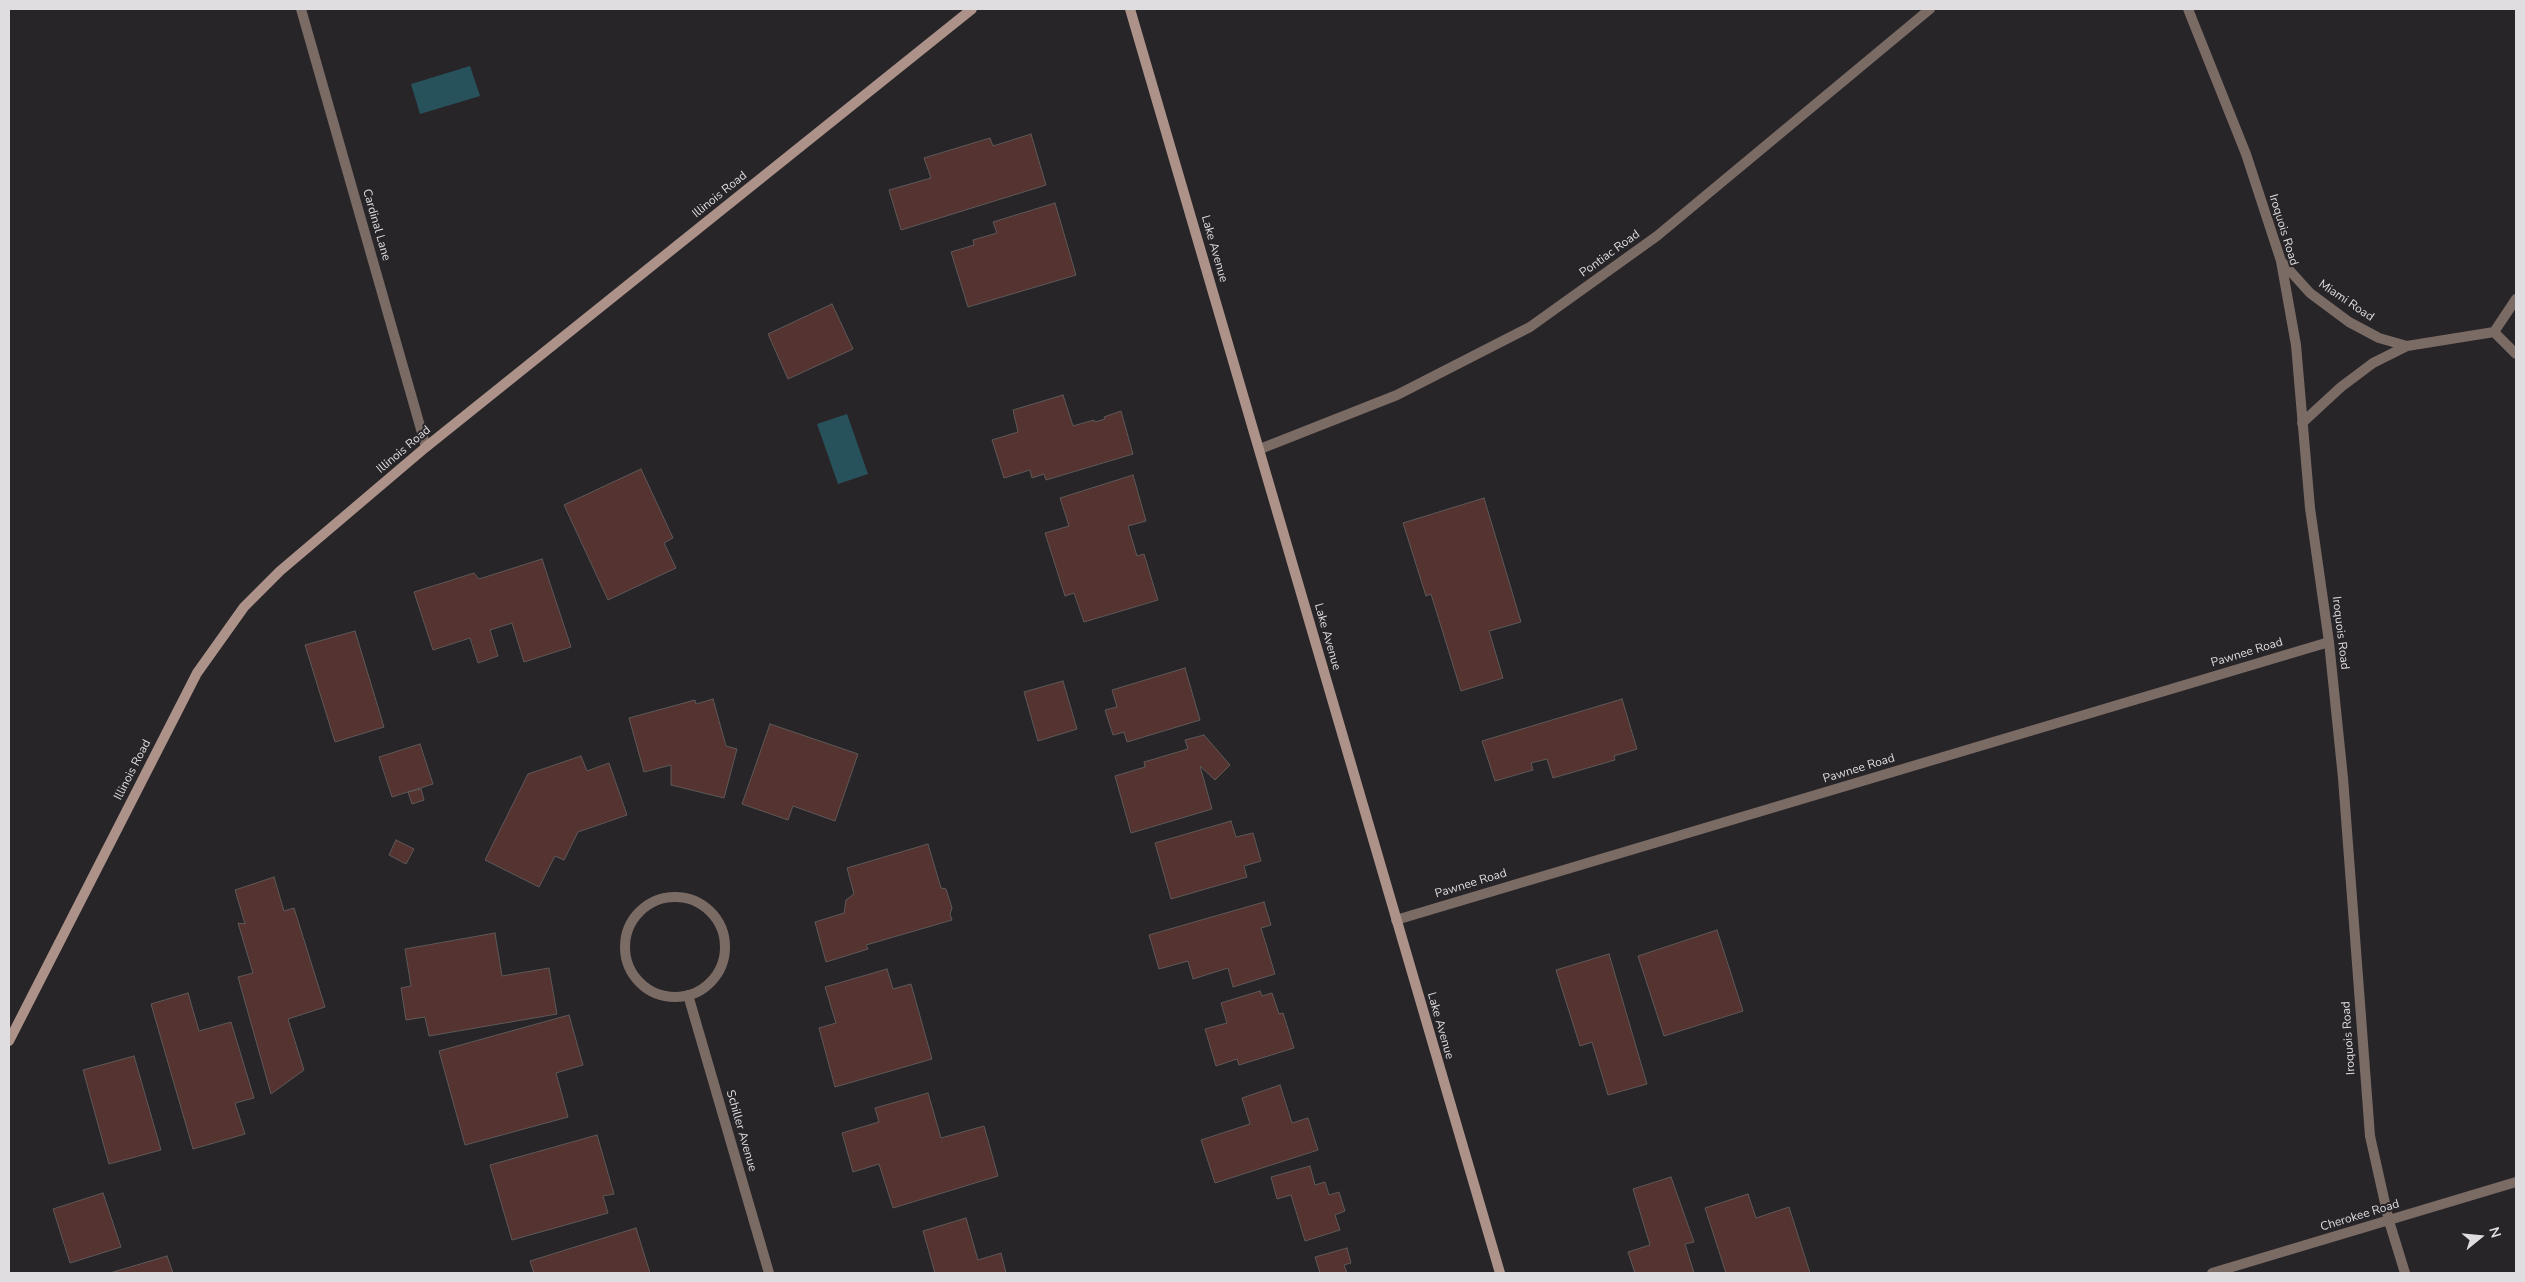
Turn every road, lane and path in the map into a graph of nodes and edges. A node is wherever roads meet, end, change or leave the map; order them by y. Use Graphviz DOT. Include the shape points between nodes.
graph roads {
  1 [pos="301,9"];
  2 [pos="972,9"];
  3 [pos="1130,9"];
  4 [pos="1930,9"];
  5 [pos="2188,9"];
  6 [pos="2281,261"];
  7 [pos="2516,299"];
  8 [pos="2494,332"];
  9 [pos="2407,346"];
  10 [pos="2516,354"];
  11 [pos="2302,423"];
  12 [pos="426,447"];
  13 [pos="1260,448"];
  14 [pos="2329,642"];
  15 [pos="1396,920"];
  16 [pos="688,995"];
  17 [pos="9,1041"];
  18 [pos="2516,1182"];
  19 [pos="2389,1220"];
  20 [pos="769,1273"];
  21 [pos="1500,1273"];
  22 [pos="2212,1273"];
  23 [pos="2405,1273"];
  1 -- 12 [label="street, Cardinal Lane"];
  2 -- 12 [label="street, Illinois Road"];
  3 -- 13 [label="street, Lake Avenue"];
  4 -- 13 [label="street, Pontiac Road" via="1657,236 1530,327 1397,395"];
  5 -- 6 [label="street, Iroquois Road" via="2246,154"];
  6 -- 9 [label="street, Miami Road" via="2310,294 2349,322 2379,338"];
  6 -- 11 [label="street, Iroquois Road" via="2296,345"];
  7 -- 8 [label="street"];
  8 -- 9 [label="street, Miami Road"];
  8 -- 10 [label="street"];
  9 -- 11 [label="street, Miami Road" via="2373,363"];
  11 -- 14 [label="street, Iroquois Road"];
  12 -- 17 [label="street, Illinois Road" via="280,571 244,607 220,640 197,673"];
  13 -- 15 [label="street, Lake Avenue"];
  14 -- 15 [label="street, Pawnee Road"];
  14 -- 19 [label="street, Iroquois Road" via="2343,778 2370,1136"];
  15 -- 21 [label="street, Lake Avenue"];
  16 -- 16 [label="street" via="703,989 715,978 723,957 724,937 714,916 699,903 675,896 661,898 637,913 625,939 625,953 630,970 654,993 671,997"];
  16 -- 20 [label="street, Schiller Avenue"];
  18 -- 19 [label="street, Cherokee Road"];
  19 -- 22 [label="street, Cherokee Road"];
  19 -- 23 [label="street, Iroquois Road"];
}
